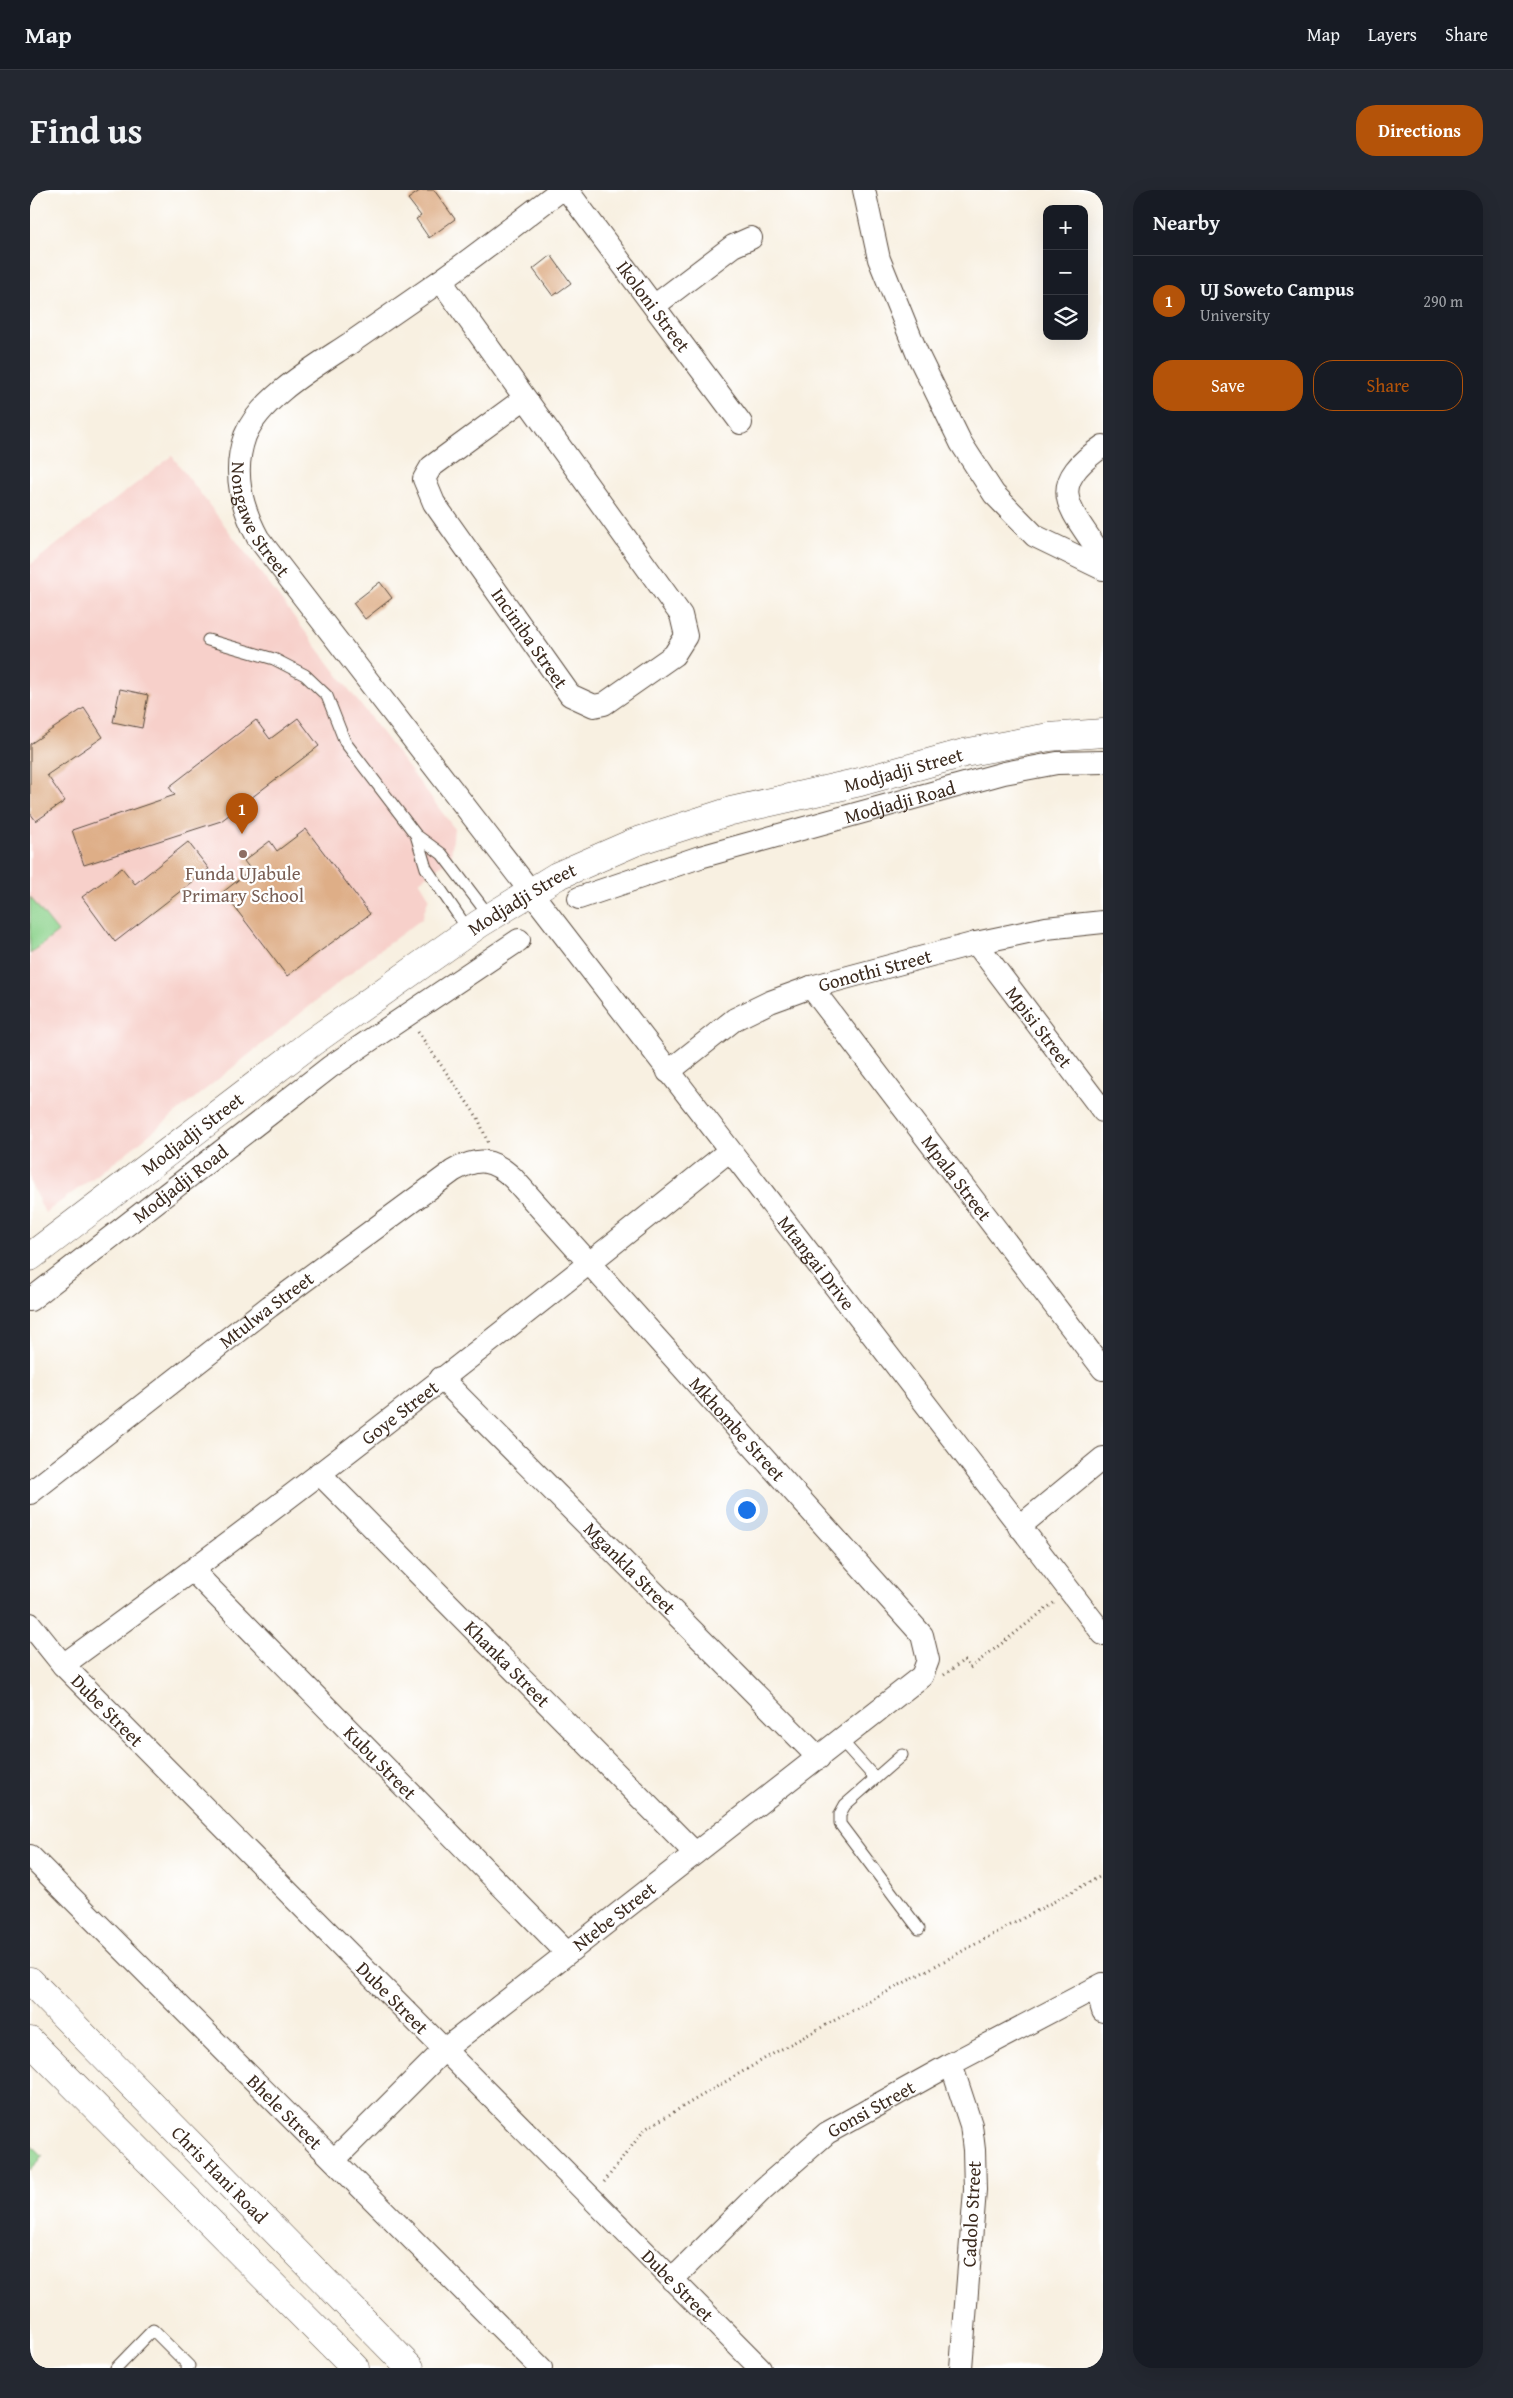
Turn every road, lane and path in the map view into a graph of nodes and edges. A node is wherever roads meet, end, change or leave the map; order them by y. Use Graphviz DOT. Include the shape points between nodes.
graph roads {
  1 [pos="561,190"];
  2 [pos="567,190"];
  3 [pos="864,190"];
  4 [pos="751,238"];
  5 [pos="441,280"];
  6 [pos="654,306"];
  7 [pos="525,398"];
  8 [pos="742,423"];
  9 [pos="1103,446"];
  10 [pos="1103,558"];
  11 [pos="1103,569"];
  12 [pos="208,640"];
  13 [pos="1103,733"];
  14 [pos="1103,762"];
  15 [pos="691,823"];
  16 [pos="416,835"];
  17 [pos="700,857"];
  18 [pos="530,891"];
  19 [pos="579,898"];
  20 [pos="1103,922"];
  21 [pos="480,924"];
  22 [pos="519,940"];
  23 [pos="976,943"];
  24 [pos="811,987"];
  25 [pos="406,1016"];
  26 [pos="311,1042"];
  27 [pos="330,1067"];
  28 [pos="668,1072"];
  29 [pos="1103,1111"];
  30 [pos="729,1151"];
  31 [pos="492,1163"];
  32 [pos="30,1257"];
  33 [pos="590,1263"];
  34 [pos="30,1300"];
  35 [pos="1103,1369"];
  36 [pos="441,1378"];
  37 [pos="1103,1458"];
  38 [pos="319,1473"];
  39 [pos="30,1493"];
  40 [pos="1019,1527"];
  41 [pos="193,1571"];
  42 [pos="1069,1591"];
  43 [pos="30,1624"];
  44 [pos="1103,1634"];
  45 [pos="63,1665"];
  46 [pos="941,1678"];
  47 [pos="909,1687"];
  48 [pos="841,1740"];
  49 [pos="902,1754"];
  50 [pos="819,1758"];
  51 [pos="875,1778"];
  52 [pos="695,1853"];
  53 [pos="30,1856"];
  54 [pos="1103,1875"];
  55 [pos="919,1928"];
  56 [pos="567,1953"];
  57 [pos="30,1981"];
  58 [pos="1100,1986"];
  59 [pos="1103,2010"];
  60 [pos="30,2041"];
  61 [pos="445,2049"];
  62 [pos="951,2064"];
  63 [pos="334,2160"];
  64 [pos="592,2198"];
  65 [pos="672,2280"];
  66 [pos="376,2334"];
  67 [pos="348,2366"];
  68 [pos="116,2368"];
  69 [pos="187,2368"];
  70 [pos="410,2368"];
  71 [pos="541,2368"];
  72 [pos="760,2368"];
  73 [pos="961,2368"];
  1 -- 5 [label="street, Nongawe Street"];
  2 -- 6 [label="street, Ikoloni Street"];
  3 -- 11 [label="street" via="879,260 917,353 961,443 994,494 1035,536"];
  4 -- 6 [label="street" via="734,246"];
  5 -- 7 [label="street, Inciniba Street"];
  5 -- 18 [label="street, Nongawe Street" via="270,401 246,436 239,462 239,488 245,514 258,538"];
  6 -- 8 [label="street, Ikoloni Street"];
  7 -- 7 [label="street, Inciniba Street" via="681,615 685,627 686,636 674,655 604,704 594,706 570,695 434,503 424,479 431,467"];
  9 -- 10 [label="street" via="1079,464 1067,487 1071,508"];
  12 -- 16 [label="lane" via="274,659 306,675 327,696 345,742"];
  13 -- 15 [label="street, Modjadji Street" via="1049,737 964,753"];
  14 -- 17 [label="street, Modjadji Road" via="1057,763 1004,773"];
  15 -- 17 [label="street"];
  15 -- 18 [label="street, Modjadji Street" via="635,842"];
  16 -- 21 [label="lane" via="442,854"];
  16 -- 21 [label="lane" via="426,868"];
  17 -- 19 [label="street, Modjadji Road"];
  18 -- 21 [label="street, Modjadji Street"];
  18 -- 28 [label="street, Mtangai Drive"];
  20 -- 23 [label="street, Gonothi Street" via="1046,928"];
  21 -- 26 [label="street, Modjadji Street"];
  22 -- 25 [label="street, Modjadji Road"];
  23 -- 24 [label="street, Gonothi Street"];
  23 -- 29 [label="street, Mpisi Street"];
  24 -- 28 [label="street, Gonothi Street" via="735,1019"];
  24 -- 35 [label="street, Mpala Street"];
  25 -- 27 [label="street, Modjadji Road"];
  25 -- 31 [label="path" via="478,1118 493,1154"];
  26 -- 27 [label="street"];
  26 -- 32 [label="street, Modjadji Street"];
  27 -- 34 [label="street, Modjadji Road"];
  28 -- 30 [label="street, Mtangai Drive"];
  30 -- 33 [label="street, Goye Street"];
  30 -- 40 [label="street, Mtangai Drive"];
  31 -- 33 [label="street, Mkhombe Street" via="512,1178"];
  31 -- 39 [label="street, Mtulwa Street" via="466,1164 453,1171 270,1306"];
  33 -- 36 [label="street, Goye Street"];
  33 -- 47 [label="street, Mkhombe Street" via="922,1635 927,1652 926,1667 922,1676"];
  36 -- 38 [label="street, Goye Street"];
  36 -- 50 [label="street, Mgankla Street"];
  37 -- 40 [label="street"];
  38 -- 41 [label="street, Goye Street"];
  38 -- 52 [label="street, Khanka Street"];
  40 -- 42 [label="street, Mtangai Drive"];
  41 -- 45 [label="street, Goye Street"];
  41 -- 56 [label="street, Kubu Street"];
  42 -- 44 [label="street, Mtangai Drive"];
  42 -- 46 [label="path" via="970,1668 964,1660"];
  43 -- 45 [label="street, Dube Street"];
  45 -- 61 [label="street, Dube Street"];
  47 -- 48 [label="street, Ntebe Street"];
  48 -- 50 [label="street, Ntebe Street"];
  48 -- 51 [label="lane"];
  49 -- 51 [label="lane"];
  50 -- 52 [label="street, Ntebe Street"];
  51 -- 55 [label="lane" via="845,1805 840,1814 840,1824"];
  52 -- 56 [label="street, Ntebe Street"];
  53 -- 63 [label="street, Bhele Street"];
  54 -- 64 [label="path" via="776,2052 645,2130"];
  56 -- 61 [label="street, Ntebe Street"];
  57 -- 66 [label="street, Chris Hani Road"];
  58 -- 59 [label="street"];
  58 -- 62 [label="street, Gonsi Street"];
  60 -- 67 [label="street, Chris Hani Road"];
  61 -- 63 [label="street, Ntebe Street"];
  61 -- 64 [label="street, Dube Street"];
  62 -- 65 [label="street, Gonsi Street" via="827,2133 763,2189"];
  62 -- 73 [label="street, Cadolo Street" via="971,2125 974,2150 975,2190"];
  63 -- 71 [label="street, Bhele Street"];
  64 -- 65 [label="street, Dube Street"];
  65 -- 72 [label="street, Dube Street"];
  66 -- 67 [label="street"];
  66 -- 70 [label="street, Chris Hani Road"];
  68 -- 69 [label="lane" via="153,2330 189,2366"];
}
